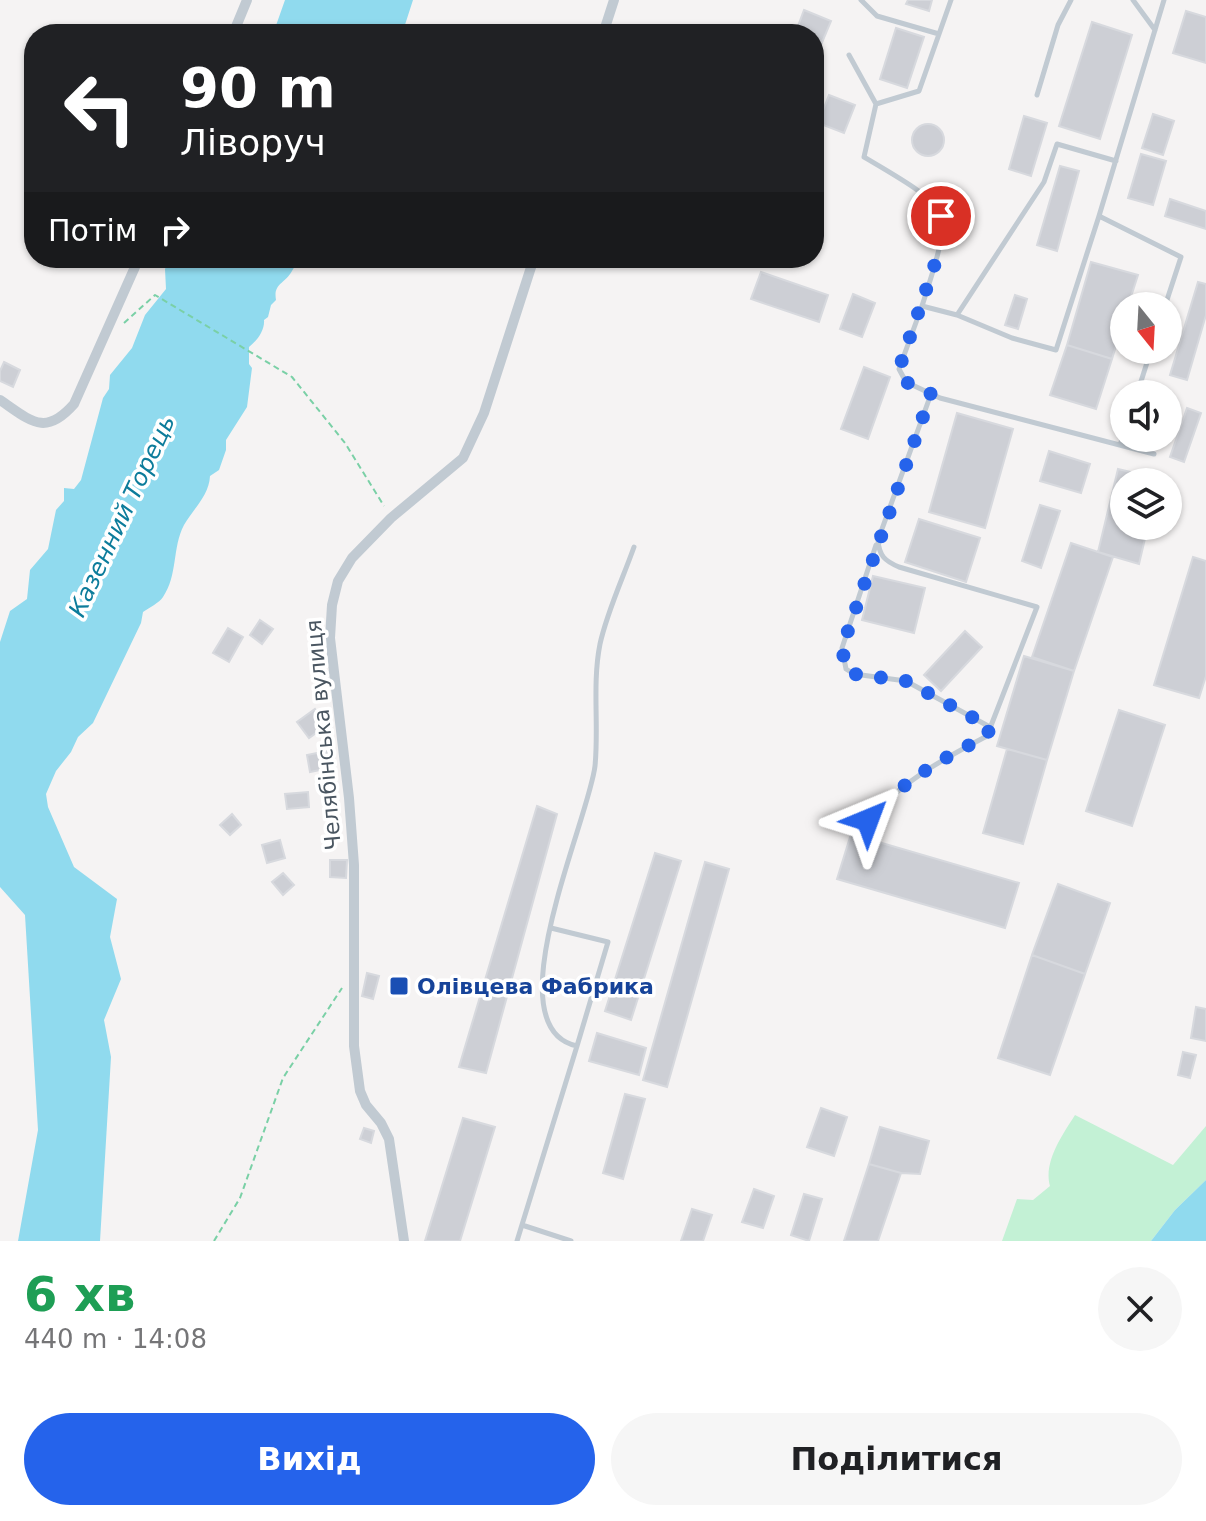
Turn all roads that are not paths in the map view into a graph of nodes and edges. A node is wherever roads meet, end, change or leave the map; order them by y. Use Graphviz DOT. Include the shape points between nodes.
graph roads {
  1 [pos="247,0"];
  2 [pos="614,0"];
  3 [pos="861,0"];
  4 [pos="951,0"];
  5 [pos="1071,0"];
  6 [pos="1133,0"];
  7 [pos="1164,0"];
  8 [pos="237,24"];
  9 [pos="606,24"];
  10 [pos="1155,30"];
  11 [pos="939,34"];
  12 [pos="849,55"];
  13 [pos="1037,95"];
  14 [pos="876,104"];
  15 [pos="1116,161"];
  16 [pos="1099,216"];
  17 [pos="135,268"];
  18 [pos="531,268"];
  19 [pos="1170,292"];
  20 [pos="922,306"];
  21 [pos="957,315"];
  22 [pos="931,394"];
  23 [pos="0,400"];
  24 [pos="1110,442"];
  25 [pos="1146,452"];
  26 [pos="1154,454"];
  27 [pos="878,540"];
  28 [pos="634,547"];
  29 [pos="990,727"];
  30 [pos="868,820"];
  31 [pos="551,928"];
  32 [pos="577,1046"];
  33 [pos="522,1225"];
  34 [pos="404,1241"];
  35 [pos="517,1241"];
  36 [pos="571,1241"];
  1 -- 8 [label="street"];
  2 -- 9 [label="street"];
  3 -- 11 [label="lane" via="877,16"];
  4 -- 11 [label="lane"];
  5 -- 13 [label="lane"];
  6 -- 10 [label="lane"];
  7 -- 10 [label="lane"];
  10 -- 15 [label="lane"];
  11 -- 14 [label="lane" via="919,91"];
  12 -- 14 [label="lane"];
  14 -- 20 [label="lane" via="864,157 920,190 941,216 941,246"];
  15 -- 16 [label="lane"];
  15 -- 21 [label="lane" via="1057,144 1044,182"];
  16 -- 19 [label="lane" via="1181,257"];
  16 -- 21 [label="lane" via="1056,350"];
  17 -- 23 [label="street" via="74,404 57,422 34,422"];
  18 -- 34 [label="street, Челябінська вулиця" via="484,413 463,458 352,558 332,605 330,638 354,865 354,1046 366,1105 389,1139"];
  20 -- 21 [label="lane"];
  20 -- 22 [label="lane" via="899,369 906,382"];
  22 -- 24 [label="lane"];
  22 -- 27 [label="lane"];
  25 -- 26 [label="lane"];
  27 -- 29 [label="lane" via="842,648 846,669 906,681"];
  27 -- 29 [label="lane" via="887,562 1037,607"];
  28 -- 31 [label="lane" via="600,645 595,767"];
  29 -- 30 [label="lane" via="987,736 942,759 888,797"];
  31 -- 32 [label="lane" via="541,984 545,1015 555,1036"];
  31 -- 32 [label="lane" via="608,942"];
  32 -- 33 [label="lane"];
  33 -- 35 [label="lane"];
  33 -- 36 [label="lane"];
}
